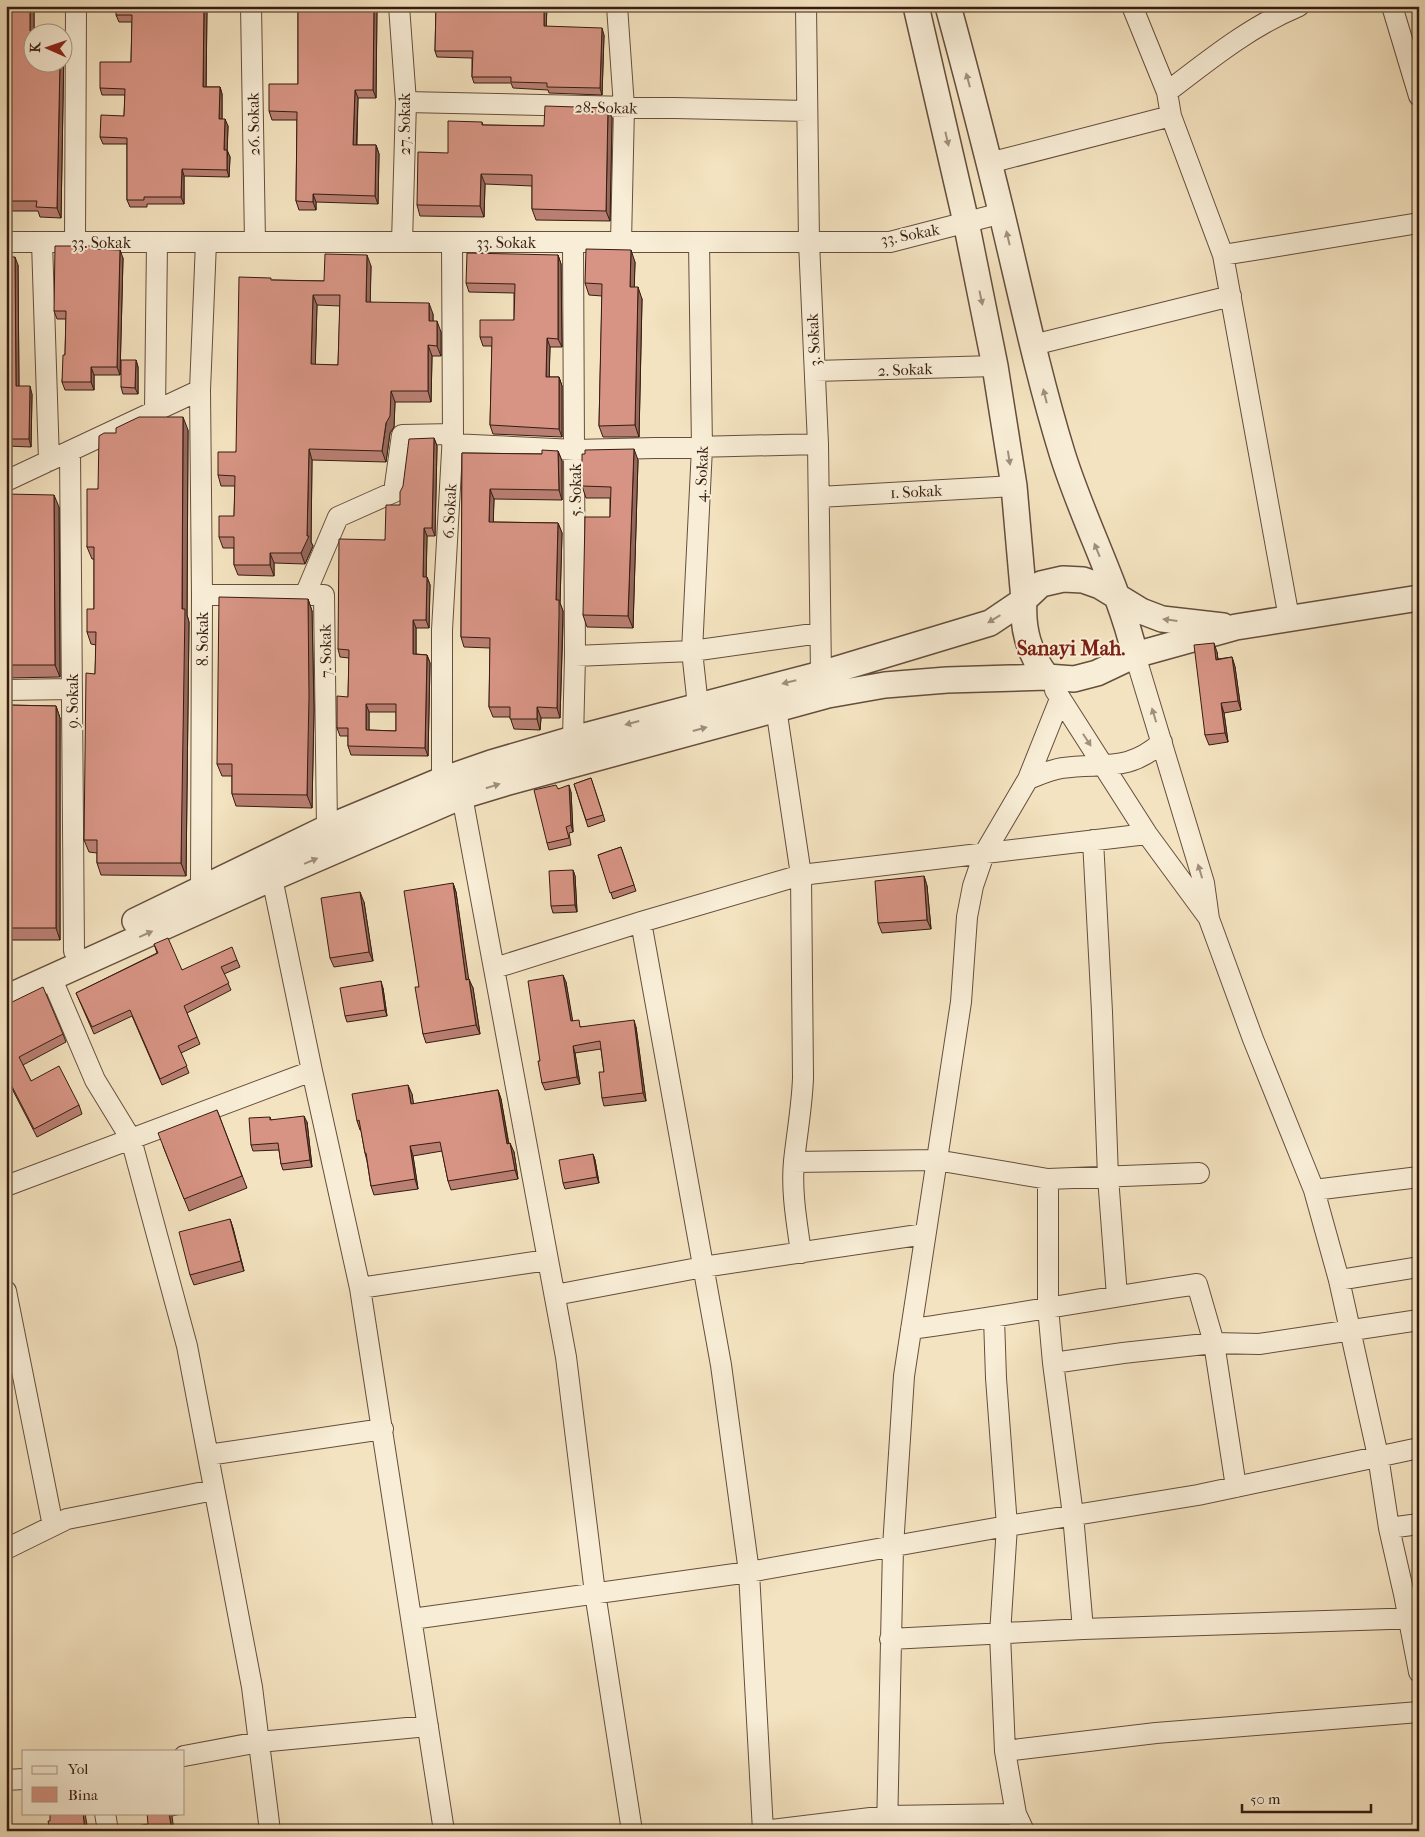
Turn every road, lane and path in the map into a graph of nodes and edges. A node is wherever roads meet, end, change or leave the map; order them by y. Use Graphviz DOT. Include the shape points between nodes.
graph roads {
  1 [pos="76,6"];
  2 [pos="251,6"];
  3 [pos="399,6"];
  4 [pos="616,6"];
  5 [pos="806,6"];
  6 [pos="916,6"];
  7 [pos="948,6"];
  8 [pos="1132,6"];
  9 [pos="1298,6"];
  10 [pos="1392,6"];
  11 [pos="1166,92"];
  12 [pos="1419,96"];
  13 [pos="406,102"];
  14 [pos="624,107"];
  15 [pos="807,111"];
  16 [pos="1171,116"];
  17 [pos="989,163"];
  18 [pos="1002,213"];
  19 [pos="966,222"];
  20 [pos="1419,224"];
  21 [pos="6,242"];
  22 [pos="42,242"];
  23 [pos="75,242"];
  24 [pos="157,242"];
  25 [pos="206,242"];
  26 [pos="255,242"];
  27 [pos="402,242"];
  28 [pos="452,242"];
  29 [pos="573,242"];
  30 [pos="621,242"];
  31 [pos="699,242"];
  32 [pos="809,242"];
  33 [pos="1222,255"];
  34 [pos="1231,296"];
  35 [pos="1033,344"];
  36 [pos="996,366"];
  37 [pos="815,371"];
  38 [pos="200,390"];
  39 [pos="156,411"];
  40 [pos="453,439"];
  41 [pos="818,444"];
  42 [pos="702,448"];
  43 [pos="575,450"];
  44 [pos="70,451"];
  45 [pos="49,461"];
  46 [pos="6,481"];
  47 [pos="1014,486"];
  48 [pos="819,497"];
  49 [pos="202,595"];
  50 [pos="305,595"];
  51 [pos="1115,595"];
  52 [pos="1419,598"];
  53 [pos="1024,600"];
  54 [pos="1289,618"];
  55 [pos="1236,627"];
  56 [pos="820,633"];
  57 [pos="692,651"];
  58 [pos="1135,655"];
  59 [pos="576,656"];
  60 [pos="821,674"];
  61 [pos="1047,677"];
  62 [pos="6,690"];
  63 [pos="72,690"];
  64 [pos="1060,699"];
  65 [pos="698,706"];
  66 [pos="776,708"];
  67 [pos="573,739"];
  68 [pos="1162,742"];
  69 [pos="1103,766"];
  70 [pos="1028,779"];
  71 [pos="442,780"];
  72 [pos="462,796"];
  73 [pos="327,828"];
  74 [pos="1147,834"];
  75 [pos="1093,840"];
  76 [pos="984,854"];
  77 [pos="801,876"];
  78 [pos="272,878"];
  79 [pos="201,888"];
  80 [pos="1209,918"];
  81 [pos="641,922"];
  82 [pos="74,951"];
  83 [pos="495,968"];
  84 [pos="51,977"];
  85 [pos="6,981"];
  86 [pos="6,998"];
  87 [pos="312,1071"];
  88 [pos="131,1139"];
  89 [pos="936,1160"];
  90 [pos="794,1162"];
  91 [pos="1199,1173"];
  92 [pos="1108,1177"];
  93 [pos="1419,1177"];
  94 [pos="1048,1179"];
  95 [pos="6,1186"];
  96 [pos="1314,1190"];
  97 [pos="925,1234"];
  98 [pos="801,1253"];
  99 [pos="548,1260"];
  100 [pos="703,1267"];
  101 [pos="1419,1267"];
  102 [pos="1339,1280"];
  103 [pos="360,1288"];
  104 [pos="6,1290"];
  105 [pos="555,1295"];
  106 [pos="1117,1296"];
  107 [pos="1048,1307"];
  108 [pos="994,1318"];
  109 [pos="1419,1320"];
  110 [pos="911,1329"];
  111 [pos="1351,1331"];
  112 [pos="1214,1343"];
  113 [pos="1053,1363"];
  114 [pos="383,1429"];
  115 [pos="1419,1448"];
  116 [pos="208,1455"];
  117 [pos="1378,1456"];
  118 [pos="1236,1487"];
  119 [pos="214,1490"];
  120 [pos="1073,1515"];
  121 [pos="1419,1524"];
  122 [pos="54,1526"];
  123 [pos="1008,1526"];
  124 [pos="1389,1528"];
  125 [pos="893,1547"];
  126 [pos="6,1549"];
  127 [pos="749,1572"];
  128 [pos="595,1593"];
  129 [pos="1413,1618"];
  130 [pos="412,1619"];
  131 [pos="1083,1629"];
  132 [pos="1000,1634"];
  133 [pos="890,1639"];
  134 [pos="1419,1672"];
  135 [pos="1419,1712"];
  136 [pos="428,1726"];
  137 [pos="259,1742"];
  138 [pos="1005,1751"];
  139 [pos="185,1756"];
  140 [pos="22,1779"];
  141 [pos="6,1780"];
  142 [pos="105,1814"];
  143 [pos="1020,1822"];
  144 [pos="887,1823"];
  145 [pos="108,1831"];
  146 [pos="270,1831"];
  147 [pos="444,1831"];
  148 [pos="632,1831"];
  149 [pos="763,1831"];
  1 -- 23 [label="street"];
  2 -- 26 [label="street, 26. Sokak"];
  3 -- 13 [label="street, 27. Sokak"];
  4 -- 14 [label="street"];
  5 -- 15 [label="street, 3. Sokak"];
  6 -- 19 [label="street, one-way"];
  17 -- 7 [label="street, one-way"];
  8 -- 11 [label="street"];
  9 -- 11 [label="street" via="1249,31"];
  10 -- 12 [label="street"];
  11 -- 16 [label="street"];
  13 -- 14 [label="street, 28. Sokak"];
  13 -- 27 [label="street, 27. Sokak"];
  14 -- 15 [label="street, 28. Sokak"];
  14 -- 30 [label="street"];
  15 -- 32 [label="street, 3. Sokak"];
  16 -- 17 [label="street"];
  16 -- 33 [label="street"];
  17 -- 18 [label="street"];
  18 -- 19 [label="street, 33. Sokak"];
  35 -- 18 [label="street, one-way"];
  19 -- 32 [label="street, 33. Sokak" via="890,242"];
  19 -- 36 [label="street, one-way"];
  20 -- 33 [label="street"];
  21 -- 22 [label="street, 33. Sokak"];
  22 -- 23 [label="street, 33. Sokak"];
  22 -- 45 [label="street"];
  23 -- 24 [label="street, 33. Sokak"];
  24 -- 25 [label="street, 33. Sokak"];
  24 -- 39 [label="street"];
  25 -- 26 [label="street, 33. Sokak"];
  25 -- 38 [label="street, 8. Sokak"];
  26 -- 27 [label="street, 33. Sokak"];
  27 -- 28 [label="street, 33. Sokak"];
  28 -- 29 [label="street, 33. Sokak"];
  28 -- 40 [label="street, 6. Sokak"];
  29 -- 30 [label="street, 33. Sokak"];
  29 -- 43 [label="street, 5. Sokak"];
  30 -- 31 [label="street, 33. Sokak"];
  31 -- 32 [label="street, 33. Sokak"];
  31 -- 42 [label="street, 4. Sokak"];
  32 -- 37 [label="street, 3. Sokak"];
  33 -- 34 [label="street"];
  34 -- 35 [label="street"];
  34 -- 54 [label="street"];
  51 -- 35 [label="street, one-way" via="1062,455"];
  36 -- 37 [label="street, 2. Sokak"];
  36 -- 47 [label="street, one-way"];
  37 -- 41 [label="street, 3. Sokak"];
  38 -- 39 [label="street"];
  38 -- 49 [label="street, 8. Sokak"];
  39 -- 44 [label="street"];
  40 -- 43 [label="street"];
  40 -- 50 [label="street" via="402,435 394,492 338,518"];
  40 -- 71 [label="street, 6. Sokak" via="442,630"];
  41 -- 42 [label="street"];
  41 -- 48 [label="street, 3. Sokak"];
  42 -- 43 [label="street"];
  42 -- 57 [label="street, 4. Sokak"];
  43 -- 59 [label="street, 5. Sokak"];
  44 -- 45 [label="street"];
  44 -- 63 [label="street, 9. Sokak"];
  45 -- 46 [label="street"];
  47 -- 48 [label="street, 1. Sokak"];
  47 -- 53 [label="street"];
  48 -- 56 [label="street, 3. Sokak"];
  49 -- 50 [label="street, 7. Sokak"];
  49 -- 79 [label="street, 8. Sokak"];
  50 -- 73 [label="street, 7. Sokak" via="324,596"];
  51 -- 53 [label="street" via="1083,580 1063,580 1041,584"];
  55 -- 51 [label="street, one-way" via="1162,619"];
  51 -- 58 [label="street"];
  52 -- 54 [label="street"];
  53 -- 60 [label="street, one-way" via="990,623"];
  53 -- 61 [label="street" via="1022,618 1027,643"];
  54 -- 55 [label="street"];
  55 -- 58 [label="street"];
  56 -- 57 [label="street"];
  56 -- 60 [label="street, 3. Sokak"];
  57 -- 59 [label="street"];
  57 -- 65 [label="street, 4. Sokak"];
  58 -- 61 [label="street" via="1097,673 1074,679"];
  68 -- 58 [label="street, one-way"];
  59 -- 67 [label="street, 5. Sokak"];
  60 -- 65 [label="street, one-way"];
  61 -- 64 [label="street"];
  61 -- 66 [label="street" via="884,685"];
  62 -- 63 [label="street"];
  63 -- 82 [label="street, 9. Sokak"];
  64 -- 69 [label="street, one-way"];
  64 -- 70 [label="street"];
  65 -- 67 [label="street, one-way"];
  72 -- 66 [label="street, one-way"];
  66 -- 77 [label="street"];
  67 -- 71 [label="street"];
  68 -- 69 [label="street" via="1133,761"];
  80 -- 68 [label="street, one-way" via="1204,883"];
  69 -- 70 [label="street" via="1060,768"];
  69 -- 74 [label="street"];
  70 -- 76 [label="street"];
  71 -- 73 [label="street"];
  78 -- 72 [label="street, one-way"];
  72 -- 83 [label="street"];
  73 -- 79 [label="street"];
  74 -- 75 [label="street"];
  74 -- 80 [label="street"];
  75 -- 76 [label="street"];
  75 -- 92 [label="street"];
  76 -- 77 [label="street"];
  76 -- 89 [label="street" via="967,917 961,1002"];
  77 -- 81 [label="street"];
  77 -- 90 [label="street" via="803,1078"];
  84 -- 78 [label="street, one-way"];
  78 -- 87 [label="street"];
  79 -- 82 [label="street"];
  80 -- 96 [label="street" via="1253,1039"];
  81 -- 83 [label="street"];
  81 -- 100 [label="street"];
  82 -- 85 [label="street"];
  83 -- 99 [label="street"];
  84 -- 86 [label="street"];
  84 -- 88 [label="street" via="95,1080"];
  87 -- 88 [label="street"];
  87 -- 103 [label="street"];
  88 -- 95 [label="street"];
  88 -- 116 [label="street" via="187,1346"];
  89 -- 90 [label="street"];
  89 -- 94 [label="street"];
  89 -- 97 [label="street"];
  90 -- 98 [label="street" via="794,1199"];
  91 -- 92 [label="street"];
  92 -- 94 [label="street"];
  92 -- 106 [label="street"];
  93 -- 96 [label="street"];
  94 -- 107 [label="street"];
  96 -- 102 [label="street"];
  97 -- 98 [label="street"];
  97 -- 110 [label="street"];
  98 -- 100 [label="street"];
  99 -- 103 [label="street"];
  99 -- 105 [label="street"];
  100 -- 105 [label="street"];
  100 -- 127 [label="street"];
  101 -- 102 [label="street"];
  102 -- 111 [label="street"];
  103 -- 114 [label="street"];
  104 -- 122 [label="street"];
  105 -- 128 [label="street" via="566,1357"];
  106 -- 107 [label="street"];
  106 -- 112 [label="street" via="1197,1284"];
  107 -- 108 [label="street"];
  107 -- 113 [label="street"];
  108 -- 110 [label="street"];
  108 -- 123 [label="street"];
  109 -- 111 [label="street"];
  110 -- 125 [label="street" via="904,1376"];
  111 -- 112 [label="street" via="1259,1344"];
  111 -- 117 [label="street"];
  112 -- 113 [label="street"];
  112 -- 118 [label="street"];
  113 -- 120 [label="street"];
  114 -- 116 [label="street"];
  114 -- 130 [label="street"];
  115 -- 117 [label="street"];
  116 -- 119 [label="street"];
  117 -- 118 [label="street"];
  117 -- 124 [label="street"];
  118 -- 120 [label="street"];
  119 -- 122 [label="street" via="68,1519"];
  119 -- 137 [label="street" via="252,1687"];
  120 -- 123 [label="street"];
  120 -- 131 [label="street"];
  121 -- 124 [label="street"];
  122 -- 126 [label="street"];
  123 -- 125 [label="street"];
  123 -- 132 [label="street"];
  124 -- 129 [label="street"];
  125 -- 127 [label="street"];
  125 -- 133 [label="street"];
  127 -- 128 [label="street"];
  127 -- 149 [label="street"];
  128 -- 130 [label="street"];
  128 -- 148 [label="street"];
  129 -- 131 [label="street"];
  129 -- 134 [label="street"];
  130 -- 136 [label="street"];
  131 -- 132 [label="street"];
  132 -- 133 [label="street"];
  132 -- 138 [label="street"];
  133 -- 144 [label="street"];
  135 -- 138 [label="street" via="1156,1733"];
  136 -- 137 [label="street"];
  136 -- 147 [label="street"];
  137 -- 139 [label="street"];
  137 -- 146 [label="street"];
  138 -- 143 [label="street"];
  140 -- 141 [label="street"];
  142 -- 145 [label="street"];
  143 -- 144 [label="street"];
  144 -- 149 [label="street"];
}
